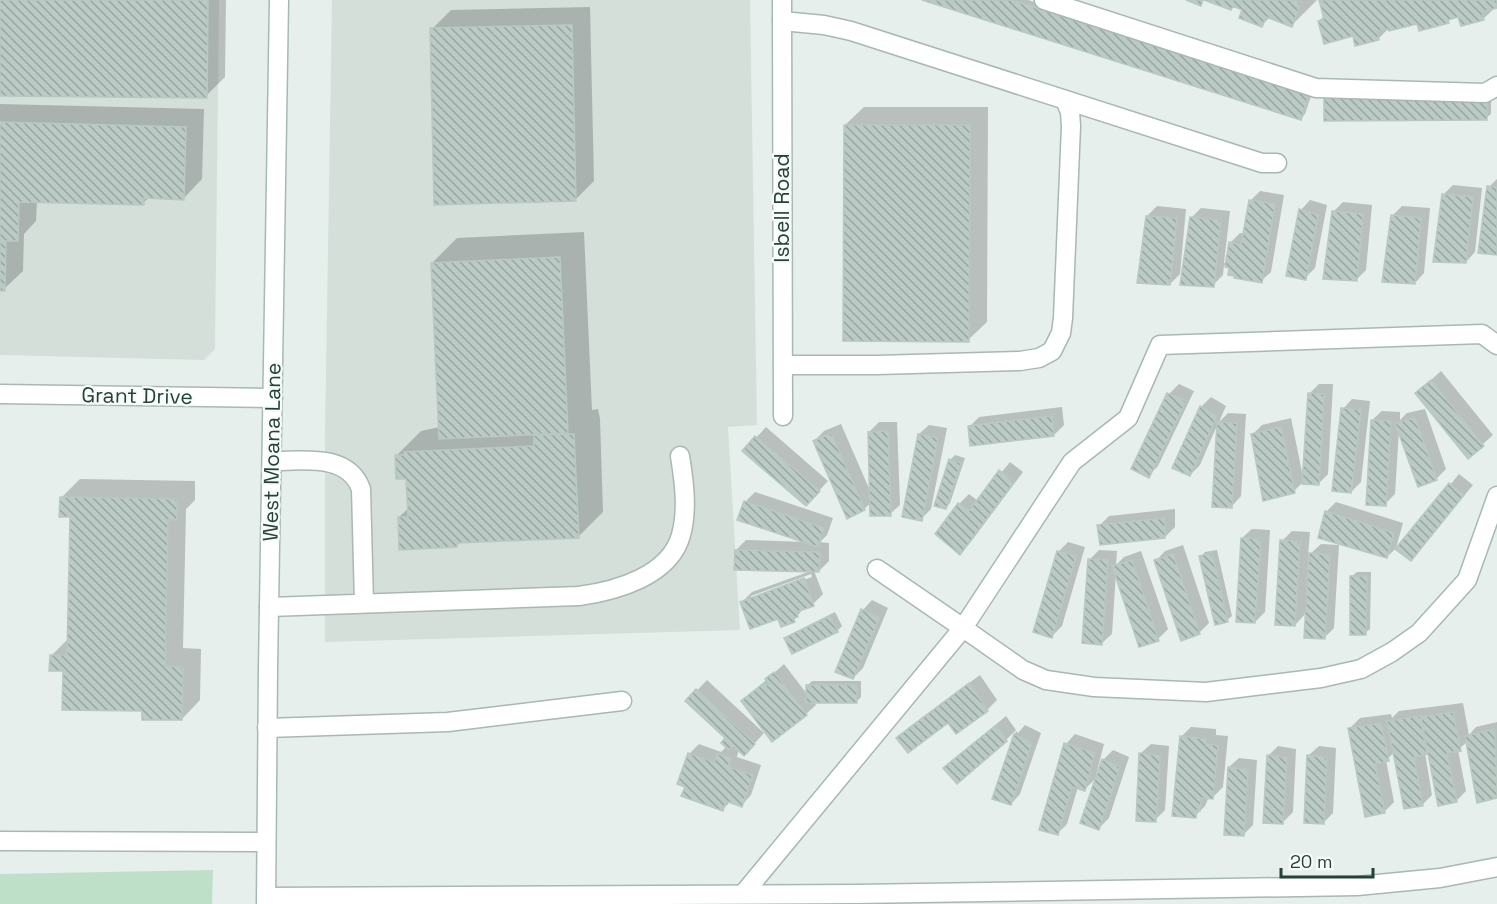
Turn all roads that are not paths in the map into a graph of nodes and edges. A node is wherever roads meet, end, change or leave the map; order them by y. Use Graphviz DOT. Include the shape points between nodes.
graph roads {
  1 [pos="279,0"];
  2 [pos="782,0"];
  3 [pos="1044,0"];
  4 [pos="782,21"];
  5 [pos="1497,86"];
  6 [pos="1065,100"];
  7 [pos="1277,163"];
  8 [pos="1497,345"];
  9 [pos="783,365"];
  10 [pos="0,394"];
  11 [pos="273,398"];
  12 [pos="783,416"];
  13 [pos="680,456"];
  14 [pos="272,461"];
  15 [pos="1497,496"];
  16 [pos="877,569"];
  17 [pos="364,603"];
  18 [pos="269,607"];
  19 [pos="963,628"];
  20 [pos="622,701"];
  21 [pos="267,728"];
  22 [pos="0,841"];
  23 [pos="267,842"];
  24 [pos="1497,867"];
  25 [pos="744,894"];
  26 [pos="860,899"];
  27 [pos="266,900"];
  28 [pos="474,900"];
  1 -- 11 [label="street, West Moana Lane"];
  2 -- 4 [label="street, Isbell Road"];
  3 -- 5 [label="street" via="1316,88 1485,93"];
  4 -- 6 [label="street" via="851,31"];
  4 -- 9 [label="street, Isbell Road"];
  6 -- 7 [label="street" via="1262,163"];
  6 -- 9 [label="street" via="1071,126 1063,306 1061,333 1052,351 1020,361"];
  8 -- 19 [label="street" via="1482,334 1160,345 1128,418 1072,462"];
  9 -- 12 [label="street, Isbell Road"];
  10 -- 11 [label="street, Grant Drive"];
  11 -- 14 [label="street, West Moana Lane"];
  13 -- 17 [label="street" via="684,482 681,536 672,554 628,584 579,596"];
  14 -- 17 [label="street" via="337,464 357,478 361,489"];
  14 -- 18 [label="street, West Moana Lane"];
  15 -- 19 [label="street" via="1467,580 1419,633 1361,669 1321,678 1206,692 1094,687 1046,680"];
  16 -- 19 [label="street"];
  17 -- 18 [label="street"];
  18 -- 21 [label="street, West Moana Lane"];
  19 -- 25 [label="street"];
  20 -- 21 [label="street" via="448,722"];
  21 -- 23 [label="street, West Moana Lane"];
  22 -- 23 [label="street"];
  23 -- 27 [label="street, West Moana Lane"];
  24 -- 26 [label="street" via="1440,878 1357,886"];
  25 -- 26 [label="street"];
  25 -- 28 [label="street"];
  27 -- 28 [label="street"];
}
